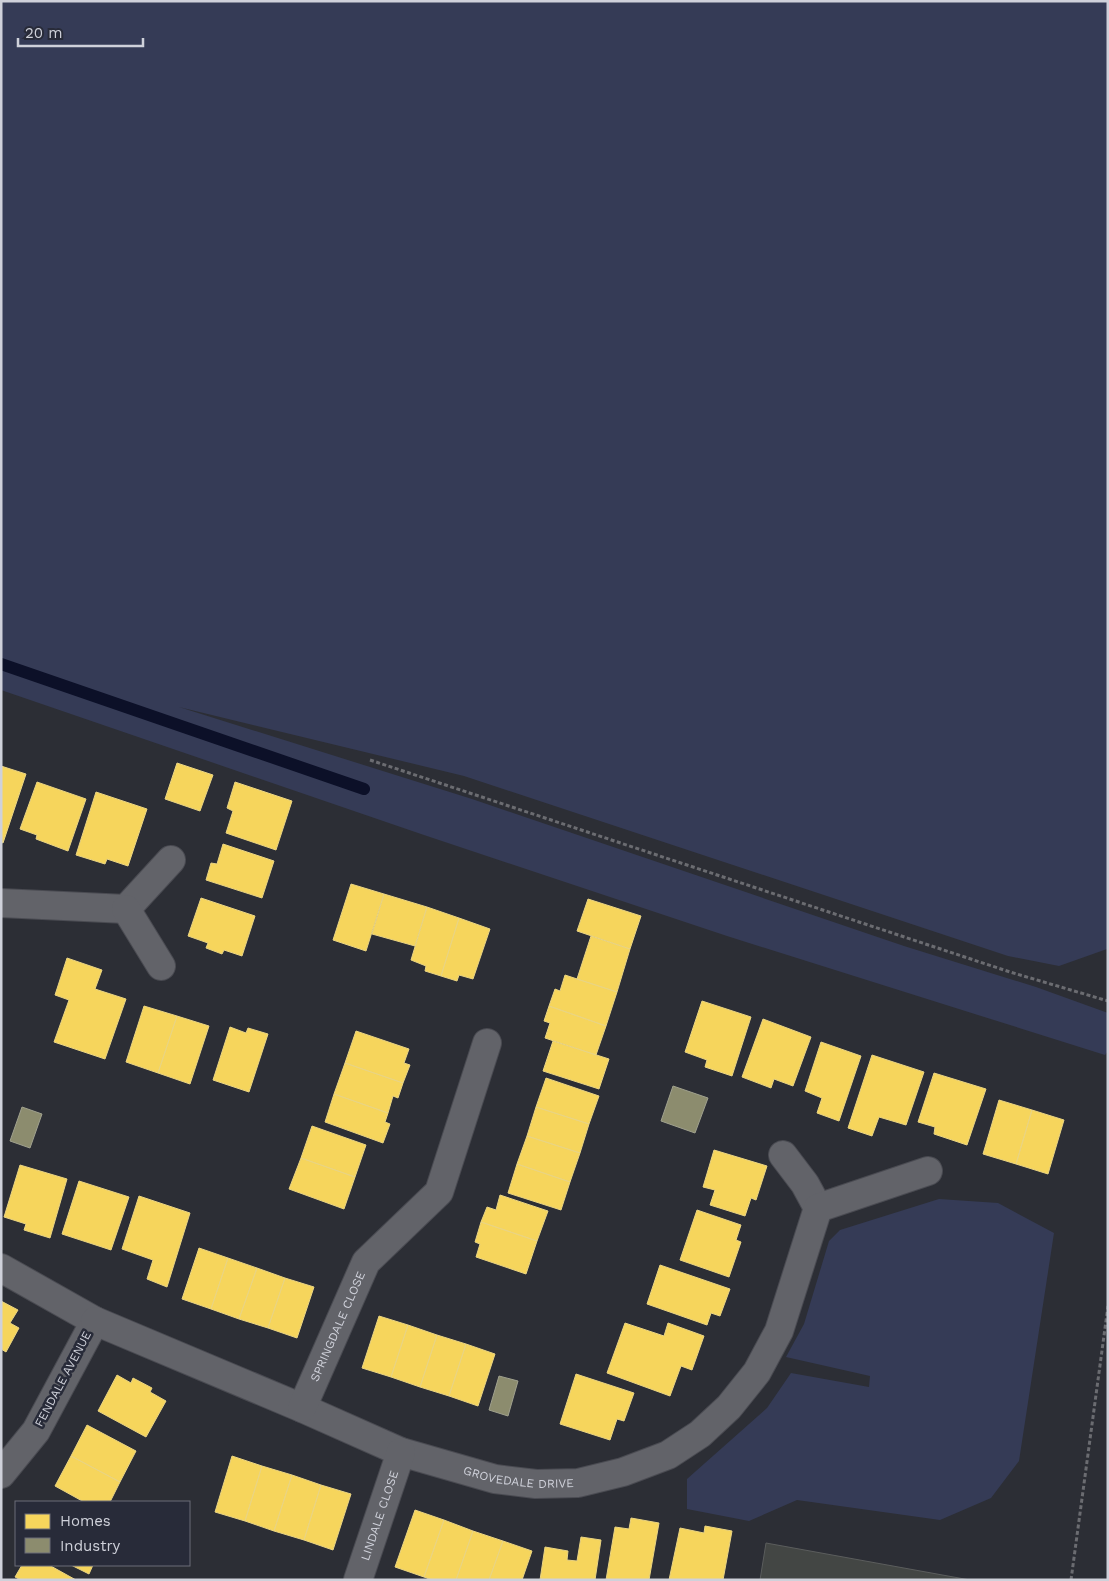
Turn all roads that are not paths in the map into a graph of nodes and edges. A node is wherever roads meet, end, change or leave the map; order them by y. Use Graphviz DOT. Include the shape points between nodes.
graph roads {
  1 [pos="171,860"];
  2 [pos="1,903"];
  3 [pos="126,909"];
  4 [pos="161,966"];
  5 [pos="487,1043"];
  6 [pos="784,1156"];
  7 [pos="928,1171"];
  8 [pos="818,1208"];
  9 [pos="1,1268"];
  10 [pos="95,1321"];
  11 [pos="302,1408"];
  12 [pos="401,1452"];
  13 [pos="1,1474"];
  14 [pos="358,1580"];
  1 -- 3 [label="street"];
  2 -- 3 [label="street"];
  3 -- 4 [label="street"];
  5 -- 11 [label="street, SPRINGDALE CLOSE" via="438,1192 366,1262"];
  6 -- 8 [label="street"];
  7 -- 8 [label="street"];
  8 -- 12 [label="street, GROVEDALE DRIVE" via="779,1331 757,1372 722,1414 700,1434 668,1455 624,1472 578,1482 536,1484 495,1479"];
  9 -- 10 [label="street, FENDALE AVENUE"];
  10 -- 11 [label="street, GROVEDALE DRIVE"];
  10 -- 13 [label="street, FENDALE AVENUE" via="36,1431"];
  11 -- 12 [label="street, GROVEDALE DRIVE"];
  12 -- 14 [label="street, LINDALE CLOSE"];
}
